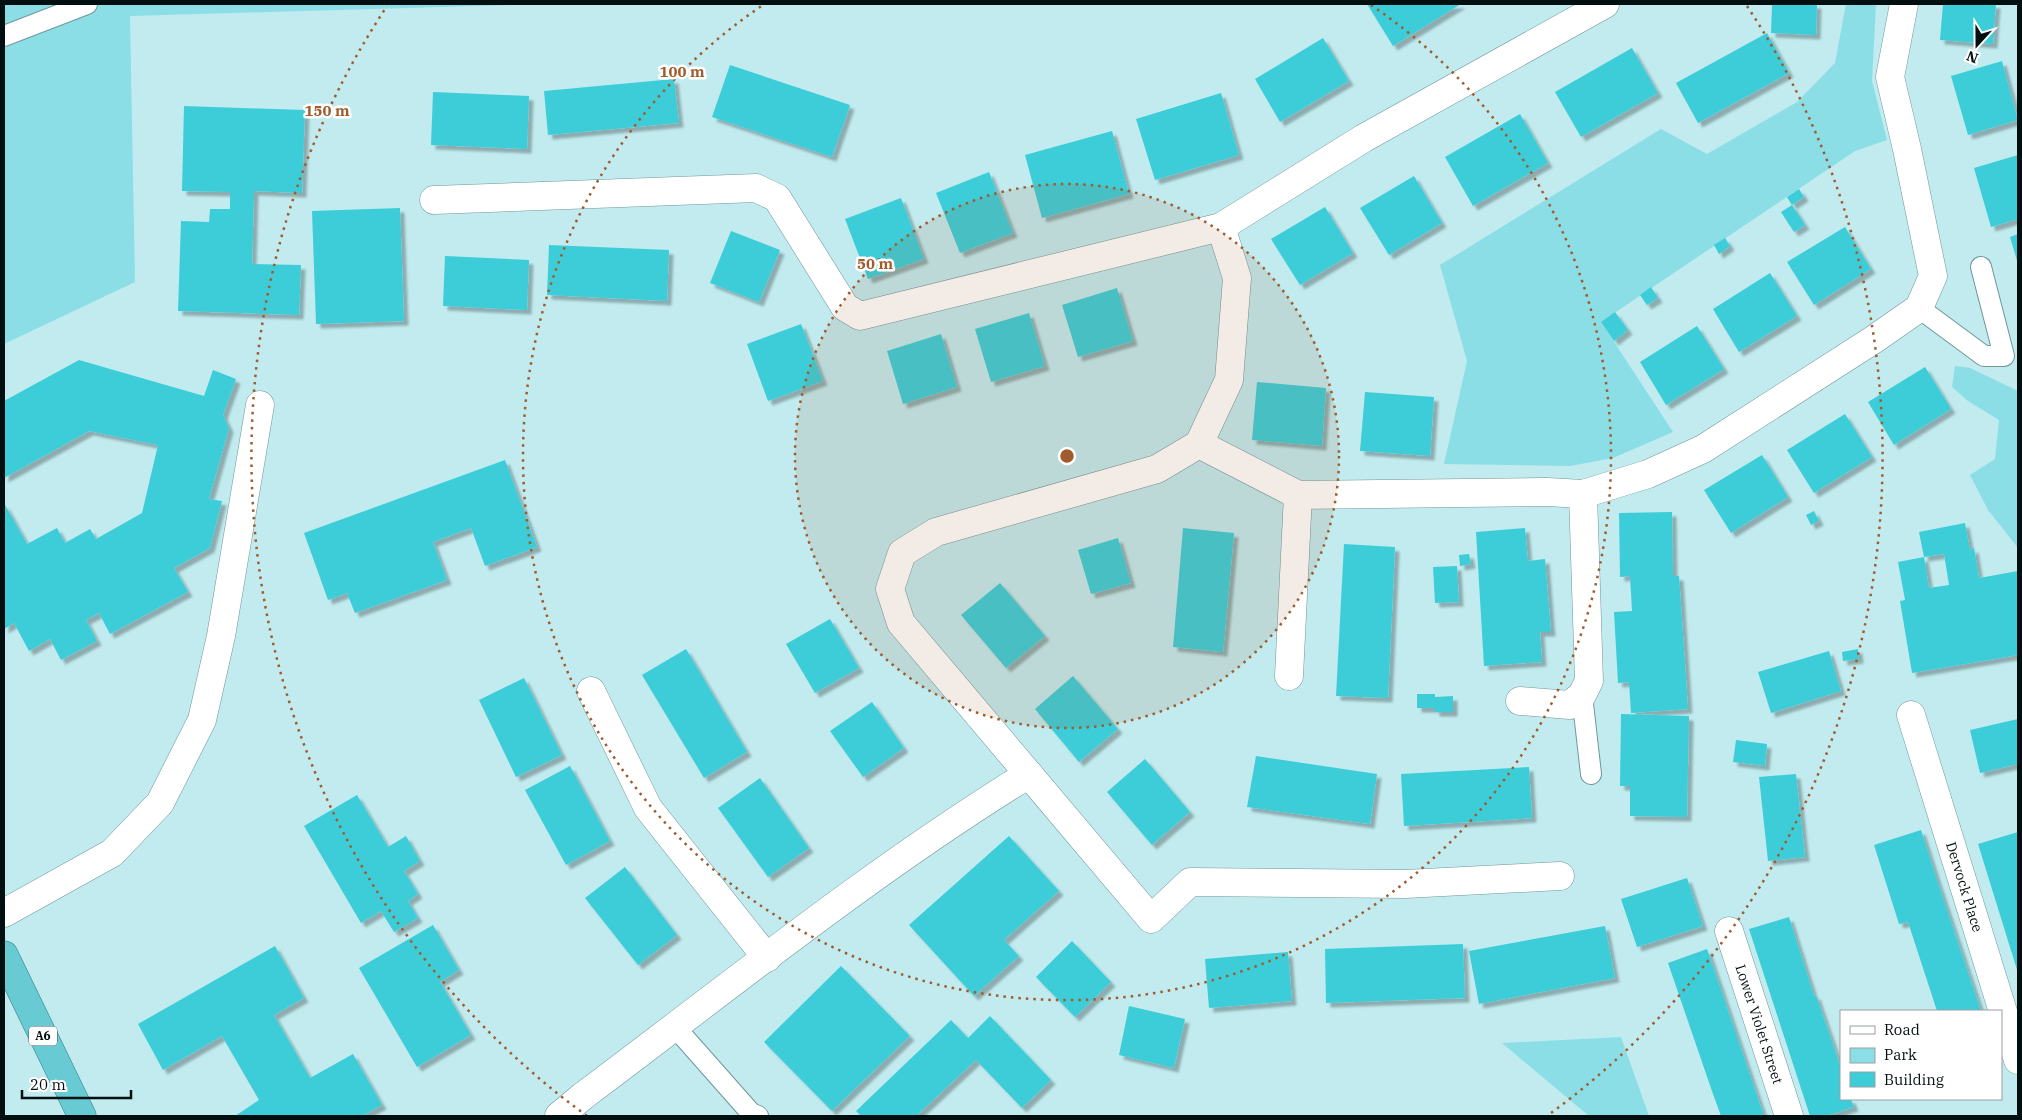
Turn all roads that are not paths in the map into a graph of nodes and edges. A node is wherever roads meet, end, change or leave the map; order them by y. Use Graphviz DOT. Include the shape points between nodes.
graph roads {
  1 [pos="87,4"];
  2 [pos="1605,4"];
  3 [pos="1904,4"];
  4 [pos="4,36"];
  5 [pos="434,200"];
  6 [pos="1221,226"];
  7 [pos="1981,267"];
  8 [pos="1919,308"];
  9 [pos="260,405"];
  10 [pos="1199,444"];
  11 [pos="1583,494"];
  12 [pos="1298,496"];
  13 [pos="1288,676"];
  14 [pos="591,691"];
  15 [pos="1582,695"];
  16 [pos="1520,701"];
  17 [pos="1911,715"];
  18 [pos="1029,774"];
  19 [pos="1590,774"];
  20 [pos="1560,876"];
  21 [pos="4,913"];
  22 [pos="1729,931"];
  23 [pos="4,955"];
  24 [pos="767,958"];
  25 [pos="675,1027"];
  26 [pos="2018,1060"];
  27 [pos="82,1116"];
  28 [pos="559,1116"];
  29 [pos="758,1116"];
  30 [pos="1789,1116"];
  1 -- 4 [label="lane"];
  2 -- 6 [label="street" via="1364,138"];
  3 -- 8 [label="street" via="1890,77 1933,276"];
  5 -- 6 [label="street" via="756,188 778,198 844,307 860,316"];
  6 -- 10 [label="street" via="1237,278 1229,380"];
  7 -- 8 [label="lane" via="2004,356 1984,356"];
  8 -- 11 [label="street" via="1703,449 1648,474"];
  9 -- 21 [label="street" via="222,636 202,720 160,803 112,853"];
  10 -- 12 [label="street"];
  10 -- 18 [label="street" via="1157,470 936,532 902,553 890,589 901,623"];
  11 -- 12 [label="street"];
  11 -- 15 [label="street" via="1588,681"];
  12 -- 13 [label="street"];
  14 -- 24 [label="street" via="648,808"];
  15 -- 16 [label="street" via="1570,704"];
  15 -- 19 [label="lane"];
  17 -- 26 [label="street, Dervock Place"];
  18 -- 20 [label="street" via="1151,919 1190,882 1405,884"];
  18 -- 24 [label="street" via="904,855"];
  22 -- 30 [label="street, Lower Violet Street"];
  23 -- 27 [label="highway, A6"];
  24 -- 25 [label="street"];
  25 -- 28 [label="street"];
  25 -- 29 [label="lane" via="751,1113"];
}
